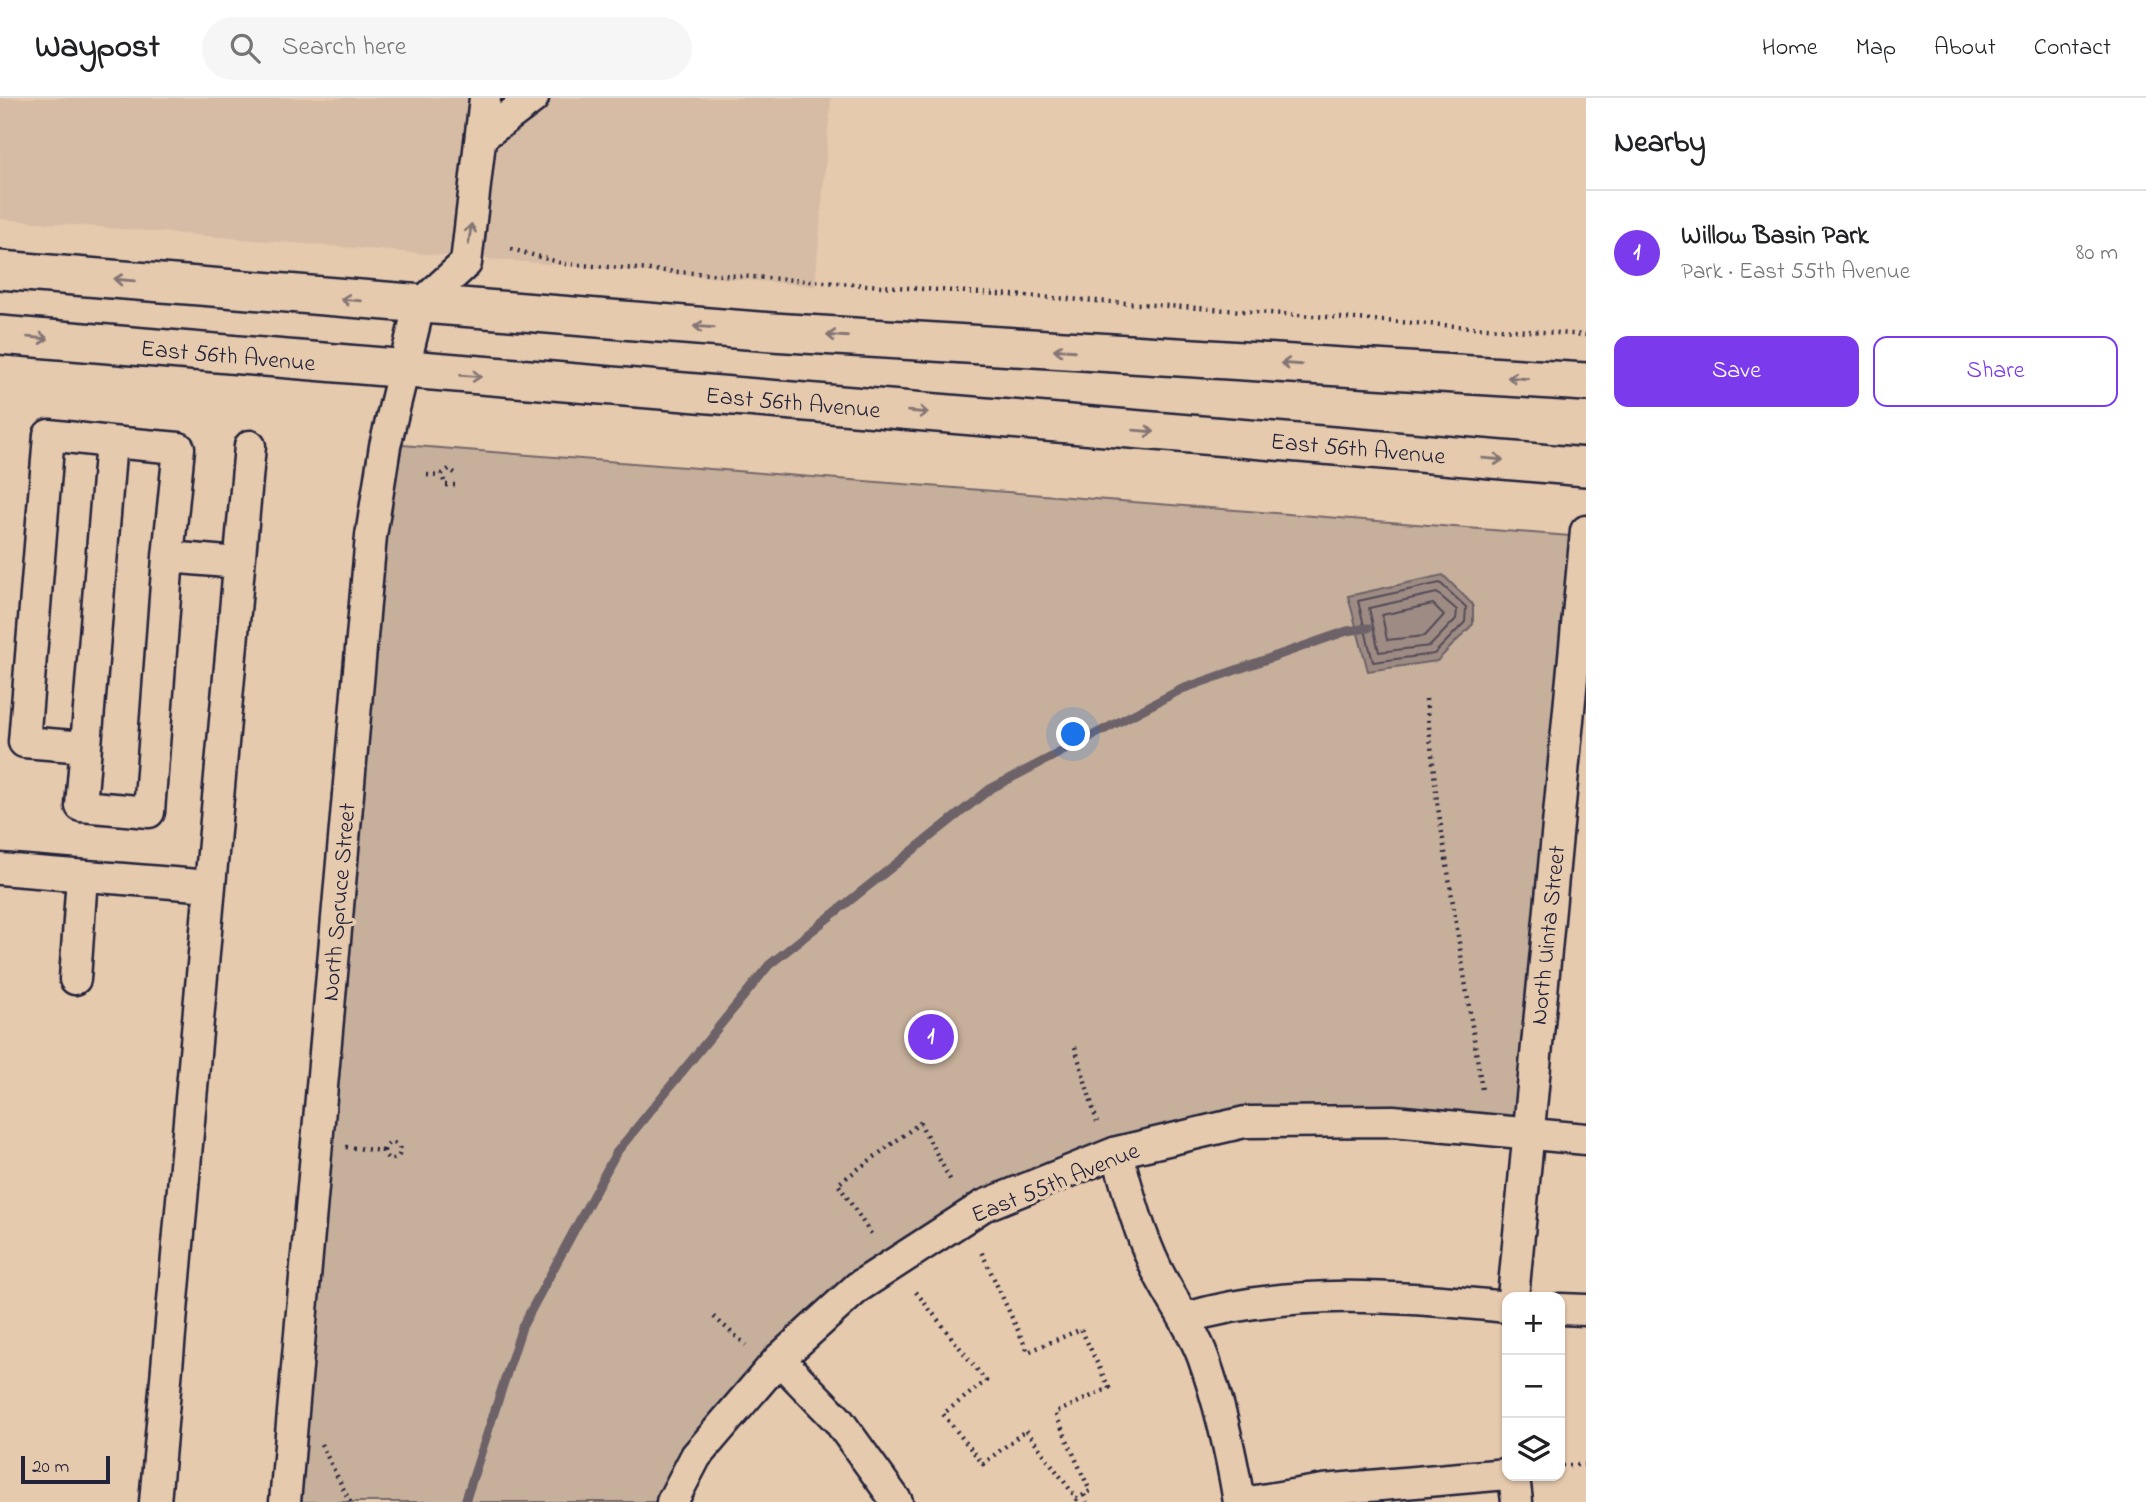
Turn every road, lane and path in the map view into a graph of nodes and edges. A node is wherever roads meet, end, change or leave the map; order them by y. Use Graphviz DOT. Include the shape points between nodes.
graph roads {
  1 [pos="485,98"];
  2 [pos="533,98"];
  3 [pos="481,137"];
  4 [pos="511,249"];
  5 [pos="0,270"];
  6 [pos="419,306"];
  7 [pos="1550,334"];
  8 [pos="0,335"];
  9 [pos="1586,335"];
  10 [pos="1550,344"];
  11 [pos="403,370"];
  12 [pos="1586,382"];
  13 [pos="111,442"];
  14 [pos="250,446"];
  15 [pos="1586,467"];
  16 [pos="427,475"];
  17 [pos="458,475"];
  18 [pos="442,476"];
  19 [pos="455,485"];
  20 [pos="1586,531"];
  21 [pos="168,557"];
  22 [pos="239,563"];
  23 [pos="1578,695"];
  24 [pos="1426,699"];
  25 [pos="85,747"];
  26 [pos="0,869"];
  27 [pos="82,876"];
  28 [pos="210,886"];
  29 [pos="75,979"];
  30 [pos="1076,1047"];
  31 [pos="1482,1090"];
  32 [pos="1097,1122"];
  33 [pos="1529,1133"];
  34 [pos="1586,1139"];
  35 [pos="345,1147"];
  36 [pos="384,1151"];
  37 [pos="1117,1152"];
  38 [pos="952,1183"];
  39 [pos="871,1234"];
  40 [pos="981,1251"];
  41 [pos="916,1292"];
  42 [pos="1513,1292"];
  43 [pos="1502,1307"];
  44 [pos="1565,1309"];
  45 [pos="1586,1310"];
  46 [pos="714,1317"];
  47 [pos="1186,1318"];
  48 [pos="746,1345"];
  49 [pos="779,1359"];
  50 [pos="321,1443"];
  51 [pos="1565,1465"];
  52 [pos="1586,1465"];
  53 [pos="1502,1475"];
  54 [pos="1515,1481"];
  55 [pos="1083,1495"];
  56 [pos="1323,1496"];
  57 [pos="887,1498"];
  58 [pos="155,1502"];
  59 [pos="285,1502"];
  60 [pos="350,1502"];
  61 [pos="672,1502"];
  62 [pos="1087,1502"];
  63 [pos="1239,1502"];
  64 [pos="1250,1502"];
  65 [pos="1517,1502"];
  1 -- 3 [label="street"];
  2 -- 3 [label="street"];
  6 -- 3 [label="street, one-way" via="466,263"];
  4 -- 7 [label="path" via="565,264"];
  6 -- 5 [label="main road, one-way"];
  6 -- 11 [label="street, North Spruce Street"];
  12 -- 6 [label="main road, one-way"];
  7 -- 9 [label="path"];
  7 -- 10 [label="path"];
  8 -- 11 [label="main road, East 56th Avenue, one-way"];
  11 -- 15 [label="main road, East 56th Avenue, one-way"];
  11 -- 59 [label="street, North Spruce Street" via="371,536"];
  13 -- 21 [label="street" via="179,448"];
  13 -- 25 [label="street"];
  13 -- 25 [label="street" via="49,435 24,742"];
  14 -- 22 [label="street"];
  16 -- 18 [label="path"];
  17 -- 18 [label="path" via="449,469"];
  18 -- 19 [label="path" via="445,485"];
  20 -- 23 [label="street, North Uinta Street"];
  21 -- 22 [label="street"];
  21 -- 25 [label="street" via="149,812 80,806"];
  22 -- 28 [label="street"];
  23 -- 33 [label="street, North Uinta Street"];
  24 -- 31 [label="path" via="1437,801"];
  26 -- 27 [label="street"];
  27 -- 28 [label="street"];
  27 -- 29 [label="street"];
  28 -- 58 [label="street"];
  30 -- 32 [label="path"];
  33 -- 34 [label="street, East 55th Avenue"];
  33 -- 37 [label="street, East 55th Avenue" via="1393,1121 1245,1122"];
  33 -- 42 [label="street, North Uinta Street"];
  35 -- 36 [label="path"];
  37 -- 47 [label="street" via="1133,1210 1157,1269"];
  37 -- 49 [label="street, East 55th Avenue" via="983,1206 858,1287"];
  38 -- 39 [label="path" via="920,1123 838,1184"];
  40 -- 55 [label="path" via="1028,1352 1081,1329 1109,1388 1055,1413 1090,1491"];
  41 -- 55 [label="path" via="986,1381 943,1414 983,1464 1026,1430 1077,1499"];
  43 -- 47 [label="street" via="1417,1299 1287,1298 1229,1305"];
  44 -- 45 [label="street"];
  46 -- 48 [label="path"];
  47 -- 63 [label="street" via="1229,1444"];
  49 -- 57 [label="street" via="838,1420"];
  49 -- 61 [label="street, East 55th Avenue" via="696,1456"];
  50 -- 60 [label="path"];
  51 -- 52 [label="path"];
  53 -- 56 [label="street"];
  54 -- 65 [label="street"];
  55 -- 62 [label="path"];
  56 -- 64 [label="street"];
}
